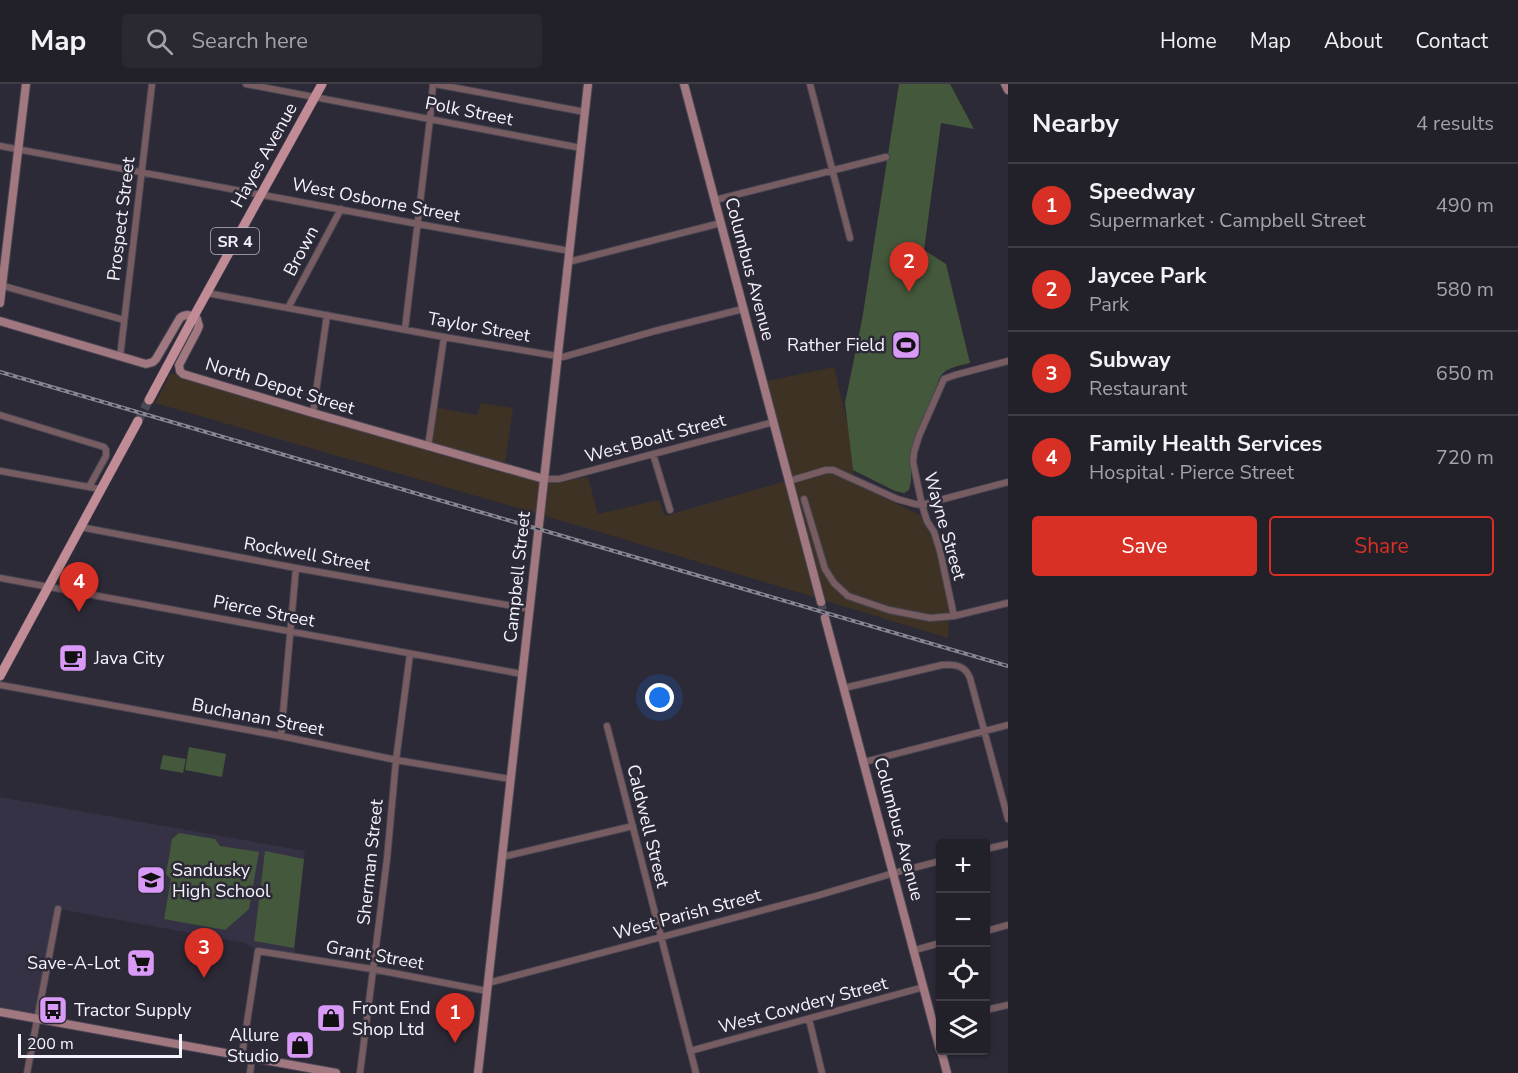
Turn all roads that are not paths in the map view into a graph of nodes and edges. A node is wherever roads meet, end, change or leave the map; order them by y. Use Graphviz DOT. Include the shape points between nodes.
graph roads {
  1 [pos="26,84"];
  2 [pos="153,84"];
  3 [pos="246,84"];
  4 [pos="322,84"];
  5 [pos="434,84"];
  6 [pos="588,84"];
  7 [pos="684,84"];
  8 [pos="810,84"];
  9 [pos="1005,84"];
  10 [pos="1008,90"];
  11 [pos="315,97"];
  12 [pos="585,112"];
  13 [pos="430,119"];
  14 [pos="0,146"];
  15 [pos="581,148"];
  16 [pos="18,150"];
  17 [pos="886,157"];
  18 [pos="833,170"];
  19 [pos="141,172"];
  20 [pos="261,194"];
  21 [pos="715,200"];
  22 [pos="341,209"];
  23 [pos="721,223"];
  24 [pos="417,224"];
  25 [pos="850,238"];
  26 [pos="570,250"];
  27 [pos="568,262"];
  28 [pos="1,285"];
  29 [pos="207,293"];
  30 [pos="0,303"];
  31 [pos="288,308"];
  32 [pos="743,309"];
  33 [pos="327,315"];
  34 [pos="194,316"];
  35 [pos="124,320"];
  36 [pos="0,321"];
  37 [pos="405,329"];
  38 [pos="444,337"];
  39 [pos="558,356"];
  40 [pos="120,357"];
  41 [pos="1008,361"];
  42 [pos="149,400"];
  43 [pos="313,413"];
  44 [pos="0,415"];
  45 [pos="138,421"];
  46 [pos="774,422"];
  47 [pos="428,447"];
  48 [pos="653,454"];
  49 [pos="0,471"];
  50 [pos="544,479"];
  51 [pos="789,481"];
  52 [pos="1008,482"];
  53 [pos="89,487"];
  54 [pos="100,489"];
  55 [pos="804,499"];
  56 [pos="922,504"];
  57 [pos="670,510"];
  58 [pos="80,527"];
  59 [pos="296,568"];
  60 [pos="0,578"];
  61 [pos="47,587"];
  62 [pos="821,602"];
  63 [pos="1008,603"];
  64 [pos="530,609"];
  65 [pos="954,616"];
  66 [pos="825,618"];
  67 [pos="290,632"];
  68 [pos="410,654"];
  69 [pos="522,674"];
  70 [pos="0,676"];
  71 [pos="0,685"];
  72 [pos="844,688"];
  73 [pos="1008,725"];
  74 [pos="607,726"];
  75 [pos="984,732"];
  76 [pos="281,736"];
  77 [pos="396,760"];
  78 [pos="864,762"];
  79 [pos="510,779"];
  80 [pos="1008,819"];
  81 [pos="633,826"];
  82 [pos="1008,844"];
  83 [pos="990,848"];
  84 [pos="502,857"];
  85 [pos="936,862"];
  86 [pos="894,873"];
  87 [pos="58,909"];
  88 [pos="1008,925"];
  89 [pos="990,930"];
  90 [pos="661,937"];
  91 [pos="936,944"];
  92 [pos="915,950"];
  93 [pos="372,969"];
  94 [pos="487,987"];
  95 [pos="924,987"];
  96 [pos="1008,1005"];
  97 [pos="990,1009"];
  98 [pos="0,1012"];
  99 [pos="36,1018"];
  100 [pos="809,1018"];
  101 [pos="936,1020"];
  102 [pos="690,1051"];
  103 [pos="942,1055"];
  104 [pos="247,1056"];
  105 [pos="27,1073"];
  106 [pos="250,1073"];
  107 [pos="336,1073"];
  108 [pos="360,1073"];
  109 [pos="478,1073"];
  110 [pos="696,1073"];
  111 [pos="822,1073"];
  112 [pos="947,1073"];
  1 -- 16 [label="street"];
  2 -- 19 [label="street, Prospect Street"];
  3 -- 11 [label="street, Polk Street"];
  4 -- 11 [label="main road, Hayes Avenue / SR 4"];
  5 -- 12 [label="street"];
  5 -- 13 [label="street"];
  6 -- 12 [label="street, Campbell Street"];
  7 -- 21 [label="street, Columbus Avenue"];
  8 -- 18 [label="street"];
  9 -- 10 [label="street"];
  11 -- 13 [label="street, Polk Street"];
  11 -- 20 [label="main road, Hayes Avenue / SR 4"];
  12 -- 15 [label="street, Campbell Street"];
  13 -- 15 [label="street, Polk Street"];
  13 -- 24 [label="street"];
  14 -- 16 [label="street, West Osborne Street"];
  15 -- 26 [label="street, Campbell Street"];
  16 -- 19 [label="street, West Osborne Street"];
  16 -- 28 [label="street"];
  17 -- 18 [label="street"];
  18 -- 21 [label="street"];
  18 -- 25 [label="street"];
  19 -- 20 [label="street, West Osborne Street"];
  19 -- 35 [label="street, Prospect Street"];
  20 -- 22 [label="street, West Osborne Street"];
  20 -- 29 [label="main road, Hayes Avenue / SR 4"];
  21 -- 23 [label="street, Columbus Avenue"];
  22 -- 24 [label="street, West Osborne Street"];
  22 -- 31 [label="street, Brown"];
  23 -- 27 [label="street"];
  23 -- 32 [label="street, Columbus Avenue"];
  24 -- 26 [label="street, West Osborne Street"];
  24 -- 37 [label="street"];
  26 -- 27 [label="street, Campbell Street"];
  27 -- 39 [label="street, Campbell Street"];
  28 -- 30 [label="street"];
  28 -- 35 [label="street"];
  29 -- 31 [label="street, Taylor Street"];
  29 -- 34 [label="main road, Hayes Avenue / SR 4"];
  31 -- 33 [label="street, Taylor Street"];
  32 -- 39 [label="street, Taylor Street"];
  32 -- 46 [label="street, Columbus Avenue"];
  33 -- 37 [label="street, Taylor Street"];
  33 -- 43 [label="street"];
  34 -- 40 [label="street" via="180,318 153,362 144,364"];
  34 -- 42 [label="main road, Hayes Avenue / SR 4"];
  34 -- 43 [label="street, North Depot Street" via="198,328 179,365 181,373"];
  35 -- 40 [label="street, Prospect Street"];
  36 -- 40 [label="street"];
  37 -- 38 [label="street, Taylor Street"];
  38 -- 39 [label="street, Taylor Street"];
  38 -- 47 [label="street"];
  39 -- 50 [label="street, Campbell Street"];
  41 -- 56 [label="street, Wayne Street" via="944,379 913,456"];
  43 -- 47 [label="street, North Depot Street"];
  44 -- 53 [label="street" via="104,447 106,456"];
  45 -- 54 [label="main road"];
  46 -- 48 [label="street, West Boalt Street"];
  46 -- 51 [label="street, Columbus Avenue"];
  47 -- 50 [label="street, North Depot Street"];
  48 -- 50 [label="street, West Boalt Street" via="559,479"];
  48 -- 57 [label="street"];
  49 -- 53 [label="street"];
  50 -- 64 [label="street, Campbell Street"];
  51 -- 56 [label="street" via="833,470 897,499"];
  51 -- 62 [label="street, Columbus Avenue"];
  52 -- 56 [label="street"];
  53 -- 54 [label="street"];
  54 -- 58 [label="main road"];
  55 -- 65 [label="street" via="824,567 840,590 868,604 908,614 933,619"];
  56 -- 65 [label="street, Wayne Street" via="940,551"];
  58 -- 59 [label="street, Rockwell Street"];
  58 -- 61 [label="main road"];
  59 -- 64 [label="street, Rockwell Street"];
  59 -- 67 [label="street"];
  60 -- 61 [label="street, Pierce Street"];
  61 -- 67 [label="street, Pierce Street"];
  61 -- 70 [label="main road"];
  63 -- 65 [label="street"];
  64 -- 69 [label="street, Campbell Street"];
  66 -- 72 [label="street, Columbus Avenue"];
  67 -- 68 [label="street, Pierce Street"];
  67 -- 76 [label="street"];
  68 -- 69 [label="street, Pierce Street"];
  68 -- 77 [label="street, Sherman Street"];
  69 -- 79 [label="street, Campbell Street"];
  71 -- 76 [label="street, Buchanan Street"];
  72 -- 75 [label="street" via="945,664 961,667 970,678"];
  72 -- 78 [label="street, Columbus Avenue"];
  73 -- 75 [label="street"];
  74 -- 81 [label="street, Caldwell Street"];
  75 -- 78 [label="street"];
  75 -- 80 [label="street"];
  76 -- 77 [label="street, Buchanan Street"];
  77 -- 79 [label="street, Buchanan Street"];
  77 -- 93 [label="street, Sherman Street"];
  78 -- 86 [label="street, Columbus Avenue"];
  79 -- 84 [label="street, Campbell Street"];
  81 -- 84 [label="street"];
  81 -- 90 [label="street, Caldwell Street"];
  82 -- 83 [label="street"];
  84 -- 94 [label="street, Campbell Street"];
  85 -- 86 [label="street, West Parish Street"];
  86 -- 90 [label="street, West Parish Street"];
  86 -- 92 [label="street, Columbus Avenue"];
  87 -- 99 [label="street"];
  88 -- 89 [label="street"];
  90 -- 94 [label="street, West Parish Street"];
  90 -- 102 [label="street, Caldwell Street"];
  91 -- 92 [label="street"];
  92 -- 95 [label="street, Columbus Avenue"];
  93 -- 94 [label="street, Grant Street"];
  93 -- 104 [label="street, Grant Street" via="258,951"];
  93 -- 108 [label="street, Sherman Street"];
  94 -- 109 [label="street, Campbell Street"];
  95 -- 100 [label="street, West Cowdery Street"];
  95 -- 101 [label="street, Columbus Avenue"];
  96 -- 97 [label="street"];
  98 -- 99 [label="street"];
  99 -- 104 [label="street"];
  99 -- 105 [label="street"];
  100 -- 102 [label="street, West Cowdery Street"];
  100 -- 111 [label="street"];
  102 -- 110 [label="street, Caldwell Street"];
  103 -- 112 [label="street, Columbus Avenue"];
  104 -- 106 [label="street"];
  104 -- 107 [label="street"];
}
